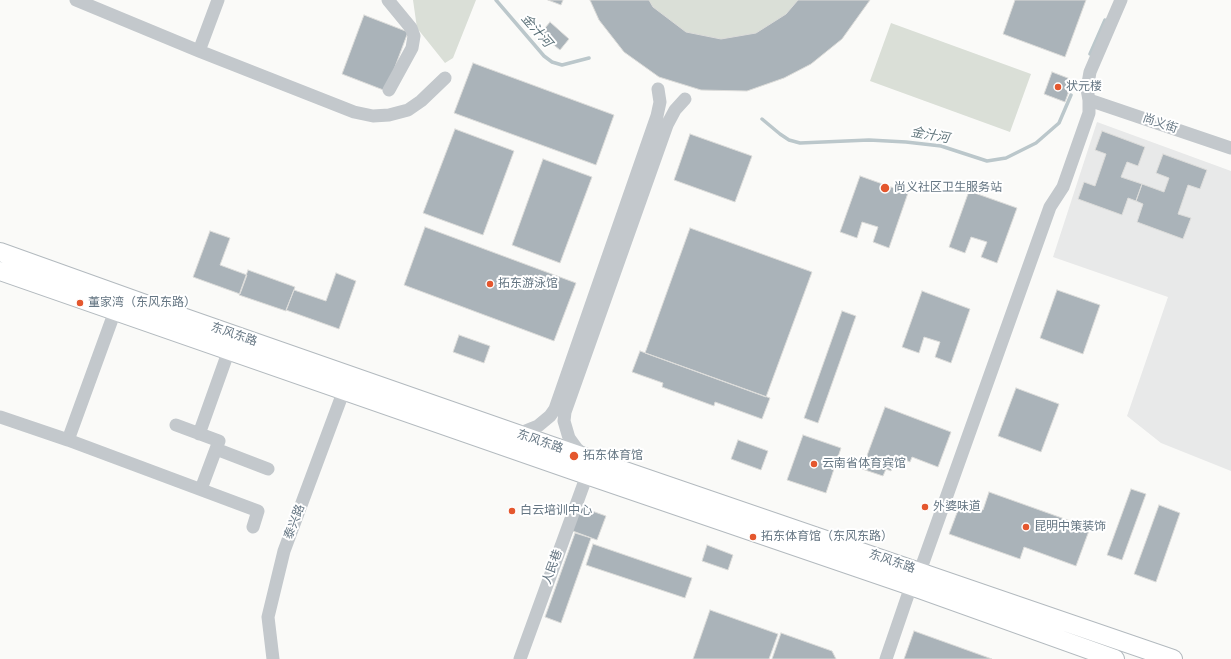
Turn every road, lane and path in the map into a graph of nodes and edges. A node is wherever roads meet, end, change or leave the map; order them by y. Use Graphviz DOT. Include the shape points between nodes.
graph roads {
  1 [pos="76,0"];
  2 [pos="218,0"];
  3 [pos="388,0"];
  4 [pos="1121,0"];
  5 [pos="199,51"];
  6 [pos="444,78"];
  7 [pos="658,89"];
  8 [pos="389,90"];
  9 [pos="685,99"];
  10 [pos="1090,100"];
  11 [pos="1231,148"];
  12 [pos="0,252"];
  13 [pos="0,271"];
  14 [pos="115,311"];
  15 [pos="229,350"];
  16 [pos="344,390"];
  17 [pos="0,417"];
  18 [pos="176,425"];
  19 [pos="515,433"];
  20 [pos="199,434"];
  21 [pos="68,440"];
  22 [pos="216,449"];
  23 [pos="268,469"];
  24 [pos="595,469"];
  25 [pos="201,489"];
  26 [pos="253,527"];
  27 [pos="916,579"];
  28 [pos="273,659"];
  29 [pos="520,659"];
  30 [pos="886,659"];
  31 [pos="1115,659"];
  32 [pos="1173,659"];
  1 -- 5 [label="street"];
  2 -- 5 [label="street"];
  3 -- 8 [label="street" via="411,28 414,36 412,48"];
  4 -- 10 [label="street" via="1090,72 1087,89"];
  5 -- 6 [label="street" via="354,112 373,116 408,110"];
  7 -- 19 [label="street" via="660,102 657,116 555,409 538,426"];
  9 -- 24 [label="street" via="675,110 667,126 565,412 564,421 569,438"];
  10 -- 11 [label="street, 尚义街"];
  10 -- 27 [label="street" via="1089,113 1063,188 1050,207"];
  12 -- 19 [label="main road, 东风东路"];
  13 -- 14 [label="main road, 东风东路"];
  14 -- 15 [label="main road, 东风东路"];
  14 -- 21 [label="street"];
  15 -- 16 [label="main road, 东风东路"];
  15 -- 20 [label="street"];
  16 -- 24 [label="main road, 东风东路"];
  16 -- 28 [label="street, 泰兴路" via="284,551 268,617"];
  17 -- 21 [label="street"];
  18 -- 20 [label="street"];
  19 -- 24 [label="main road, 东风东路"];
  20 -- 22 [label="street" via="219,442"];
  21 -- 25 [label="street"];
  22 -- 23 [label="street"];
  22 -- 25 [label="street"];
  24 -- 27 [label="main road, 东风东路"];
  24 -- 29 [label="street, 人民巷"];
  25 -- 26 [label="street" via="258,511"];
  27 -- 30 [label="street"];
  27 -- 31 [label="main road, 东风东路"];
  27 -- 32 [label="main road, 东风东路"];
}
